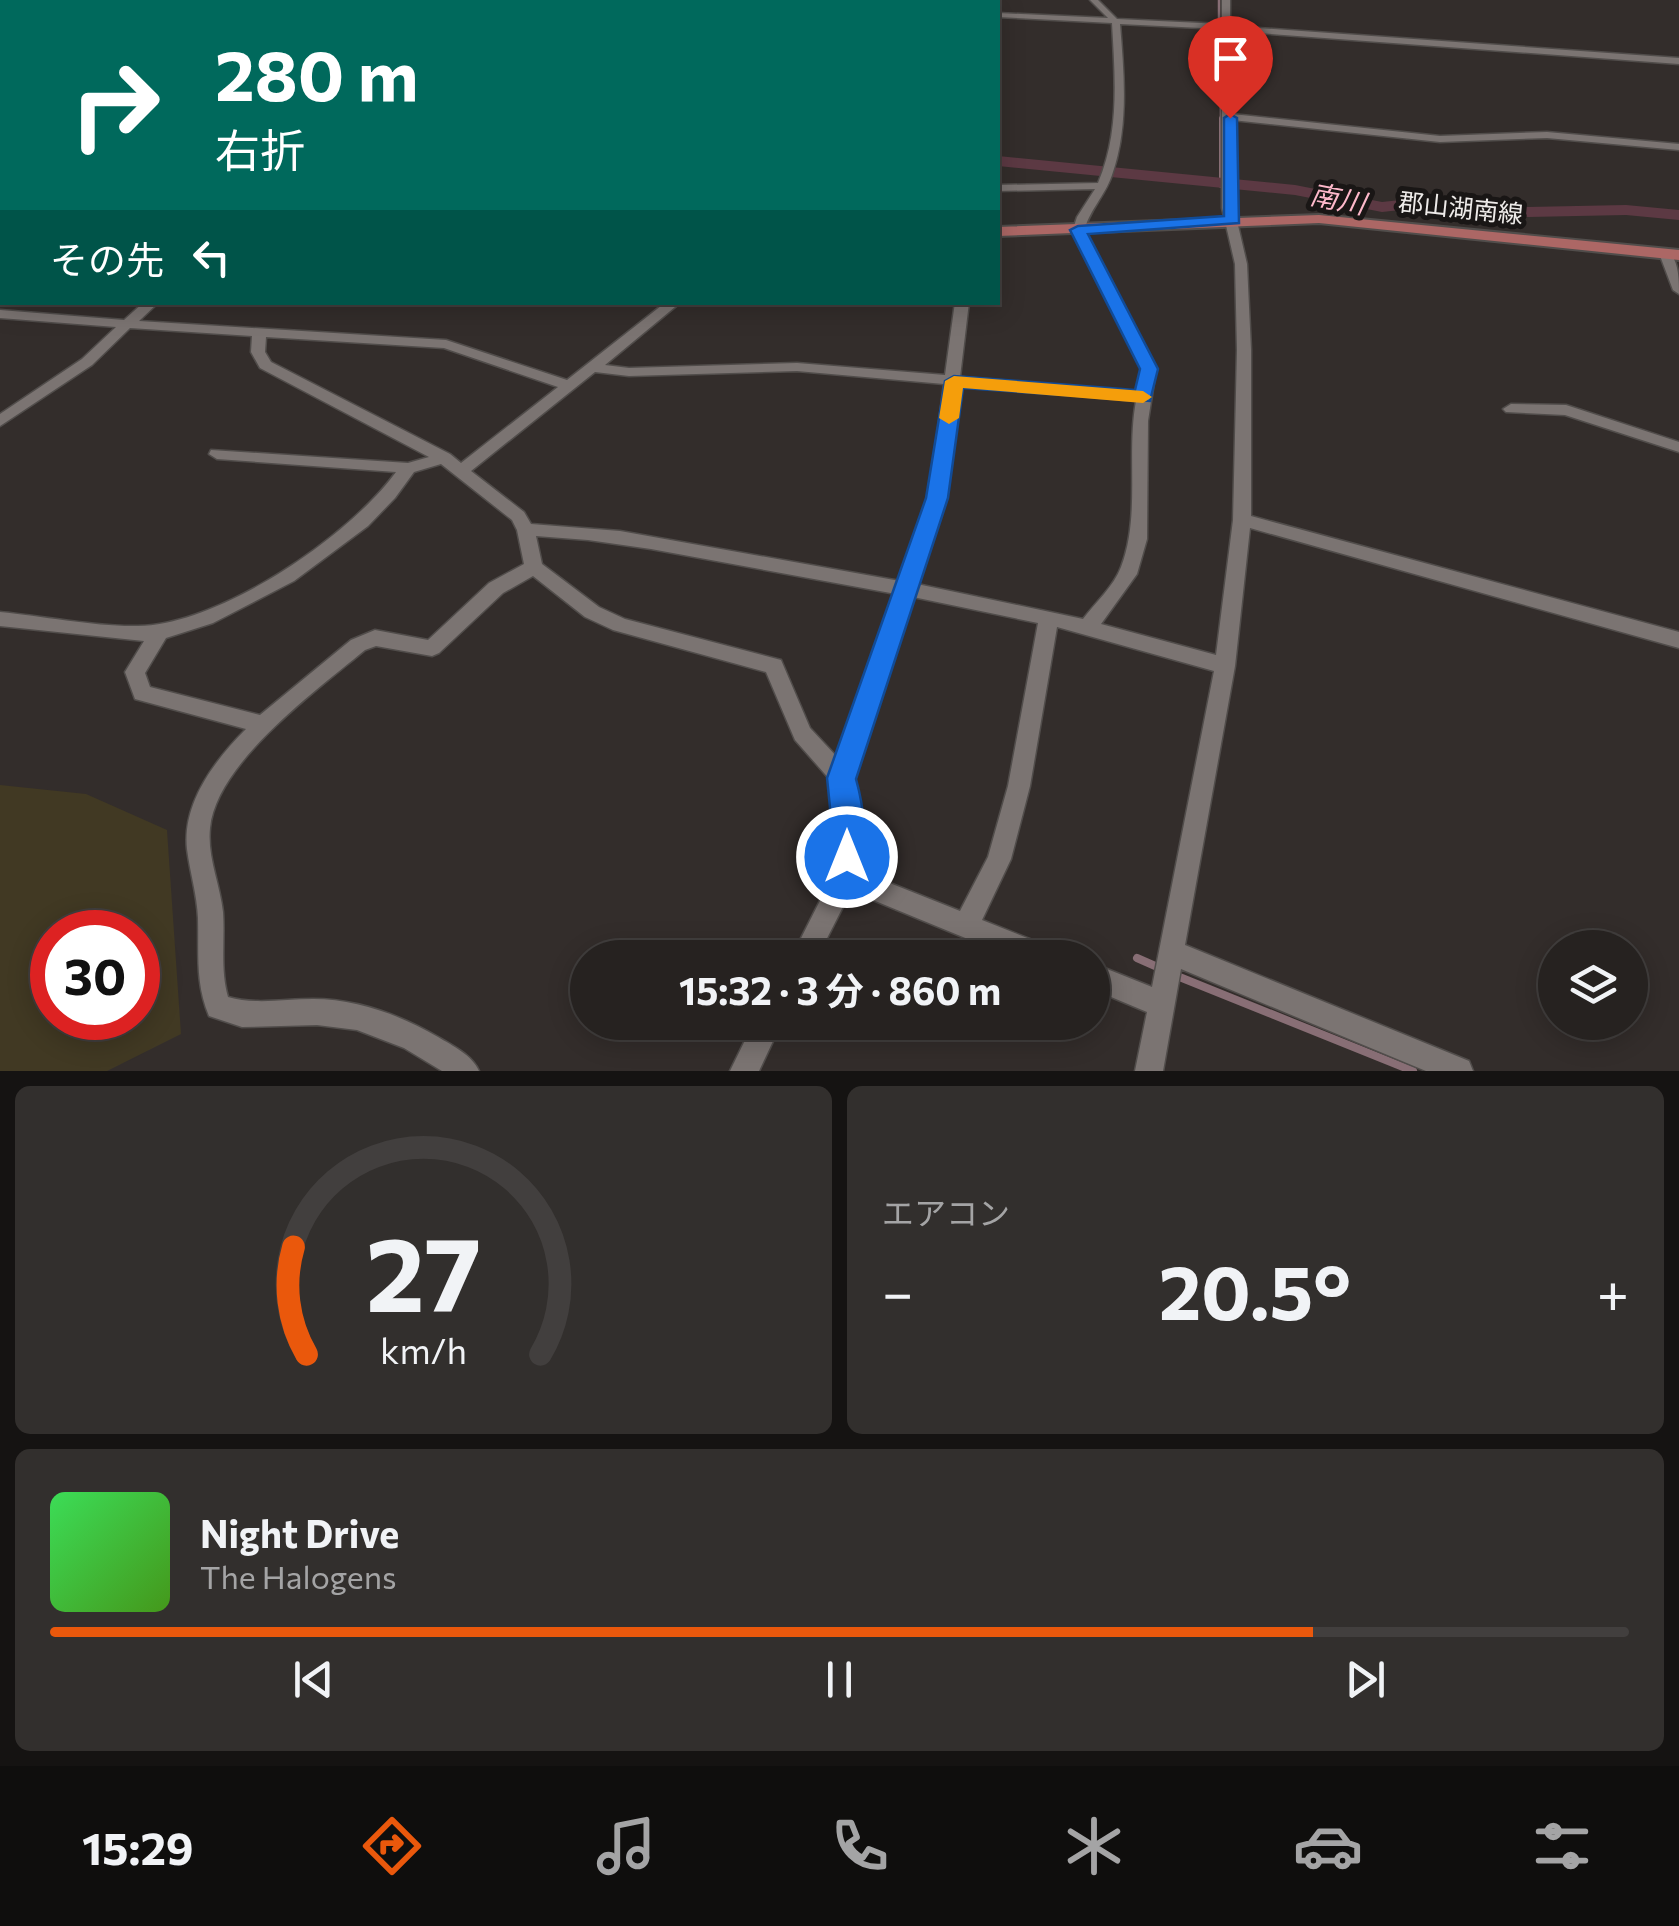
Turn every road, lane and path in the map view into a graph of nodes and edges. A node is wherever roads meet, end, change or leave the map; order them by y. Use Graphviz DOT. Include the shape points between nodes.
graph roads {
  1 [pos="1094,0"];
  2 [pos="1226,0"];
  3 [pos="1000,15"];
  4 [pos="1114,20"];
  5 [pos="1226,28"];
  6 [pos="1679,61"];
  7 [pos="1230,118"];
  8 [pos="1679,146"];
  9 [pos="1102,186"];
  10 [pos="1000,188"];
  11 [pos="1234,220"];
  12 [pos="1079,228"];
  13 [pos="1000,232"];
  14 [pos="1672,254"];
  15 [pos="1679,290"];
  16 [pos="149,305"];
  17 [pos="671,305"];
  18 [pos="962,305"];
  19 [pos="0,314"];
  20 [pos="127,324"];
  21 [pos="259,332"];
  22 [pos="588,366"];
  23 [pos="954,381"];
  24 [pos="570,386"];
  25 [pos="1144,397"];
  26 [pos="1511,408"];
  27 [pos="0,422"];
  28 [pos="1679,447"];
  29 [pos="217,454"];
  30 [pos="444,458"];
  31 [pos="408,468"];
  32 [pos="462,471"];
  33 [pos="1242,520"];
  34 [pos="526,530"];
  35 [pos="534,568"];
  36 [pos="906,588"];
  37 [pos="1050,617"];
  38 [pos="0,619"];
  39 [pos="1089,626"];
  40 [pos="158,635"];
  41 [pos="1679,640"];
  42 [pos="1225,666"];
  43 [pos="265,725"];
  44 [pos="842,778"];
  45 [pos="845,878"];
  46 [pos="966,926"];
  47 [pos="812,940"];
  48 [pos="1001,940"];
  49 [pos="1174,954"];
  50 [pos="1110,983"];
  51 [pos="1163,1005"];
  52 [pos="760,1040"];
  53 [pos="466,1071"];
  54 [pos="744,1071"];
  55 [pos="1148,1071"];
  56 [pos="1459,1071"];
  1 -- 4 [label="street"];
  2 -- 5 [label="street"];
  3 -- 4 [label="street"];
  4 -- 5 [label="street"];
  4 -- 9 [label="street" via="1120,110"];
  5 -- 6 [label="street"];
  5 -- 7 [label="street"];
  7 -- 8 [label="street" via="1428,138 1547,136"];
  7 -- 11 [label="street" via="1228,208"];
  9 -- 10 [label="street"];
  9 -- 12 [label="street"];
  11 -- 12 [label="main road, 郡山湖南線"];
  11 -- 14 [label="main road, 郡山湖南線" via="1319,219"];
  11 -- 33 [label="street" via="1242,264"];
  12 -- 13 [label="main road, 郡山湖南線"];
  12 -- 25 [label="street" via="1149,369"];
  14 -- 15 [label="street"];
  16 -- 20 [label="street"];
  17 -- 22 [label="street"];
  18 -- 23 [label="street"];
  19 -- 20 [label="street"];
  20 -- 21 [label="street"];
  20 -- 27 [label="street" via="88,362"];
  21 -- 24 [label="street" via="453,346"];
  21 -- 30 [label="street" via="264,365"];
  22 -- 23 [label="street" via="629,372 796,367"];
  22 -- 24 [label="street"];
  23 -- 25 [label="street"];
  23 -- 36 [label="street" via="937,498"];
  24 -- 32 [label="street"];
  25 -- 39 [label="street" via="1138,538 1128,574"];
  26 -- 28 [label="street" via="1566,410"];
  29 -- 31 [label="street"];
  30 -- 31 [label="street"];
  30 -- 32 [label="street"];
  31 -- 40 [label="street" via="357,529 206,621"];
  32 -- 34 [label="street" via="512,510"];
  33 -- 41 [label="street"];
  33 -- 42 [label="street"];
  34 -- 35 [label="street"];
  34 -- 36 [label="street" via="681,547"];
  35 -- 43 [label="street" via="496,588 432,648 382,638 358,644"];
  35 -- 44 [label="street" via="620,625 771,663 802,734"];
  36 -- 37 [label="street"];
  36 -- 44 [label="street"];
  37 -- 39 [label="street"];
  37 -- 46 [label="street" via="1000,860"];
  38 -- 40 [label="street"];
  39 -- 42 [label="street"];
  40 -- 43 [label="street" via="135,672 142,693"];
  42 -- 49 [label="street"];
  43 -- 53 [label="street" via="218,780 199,822 199,866 210,902 210,989 218,1006 243,1015 357,1014"];
  44 -- 45 [label="street"];
  45 -- 46 [label="street"];
  45 -- 47 [label="street"];
  46 -- 48 [label="street"];
  49 -- 51 [label="street"];
  49 -- 56 [label="street"];
  50 -- 51 [label="street"];
  51 -- 55 [label="street"];
  52 -- 54 [label="street"];
}
